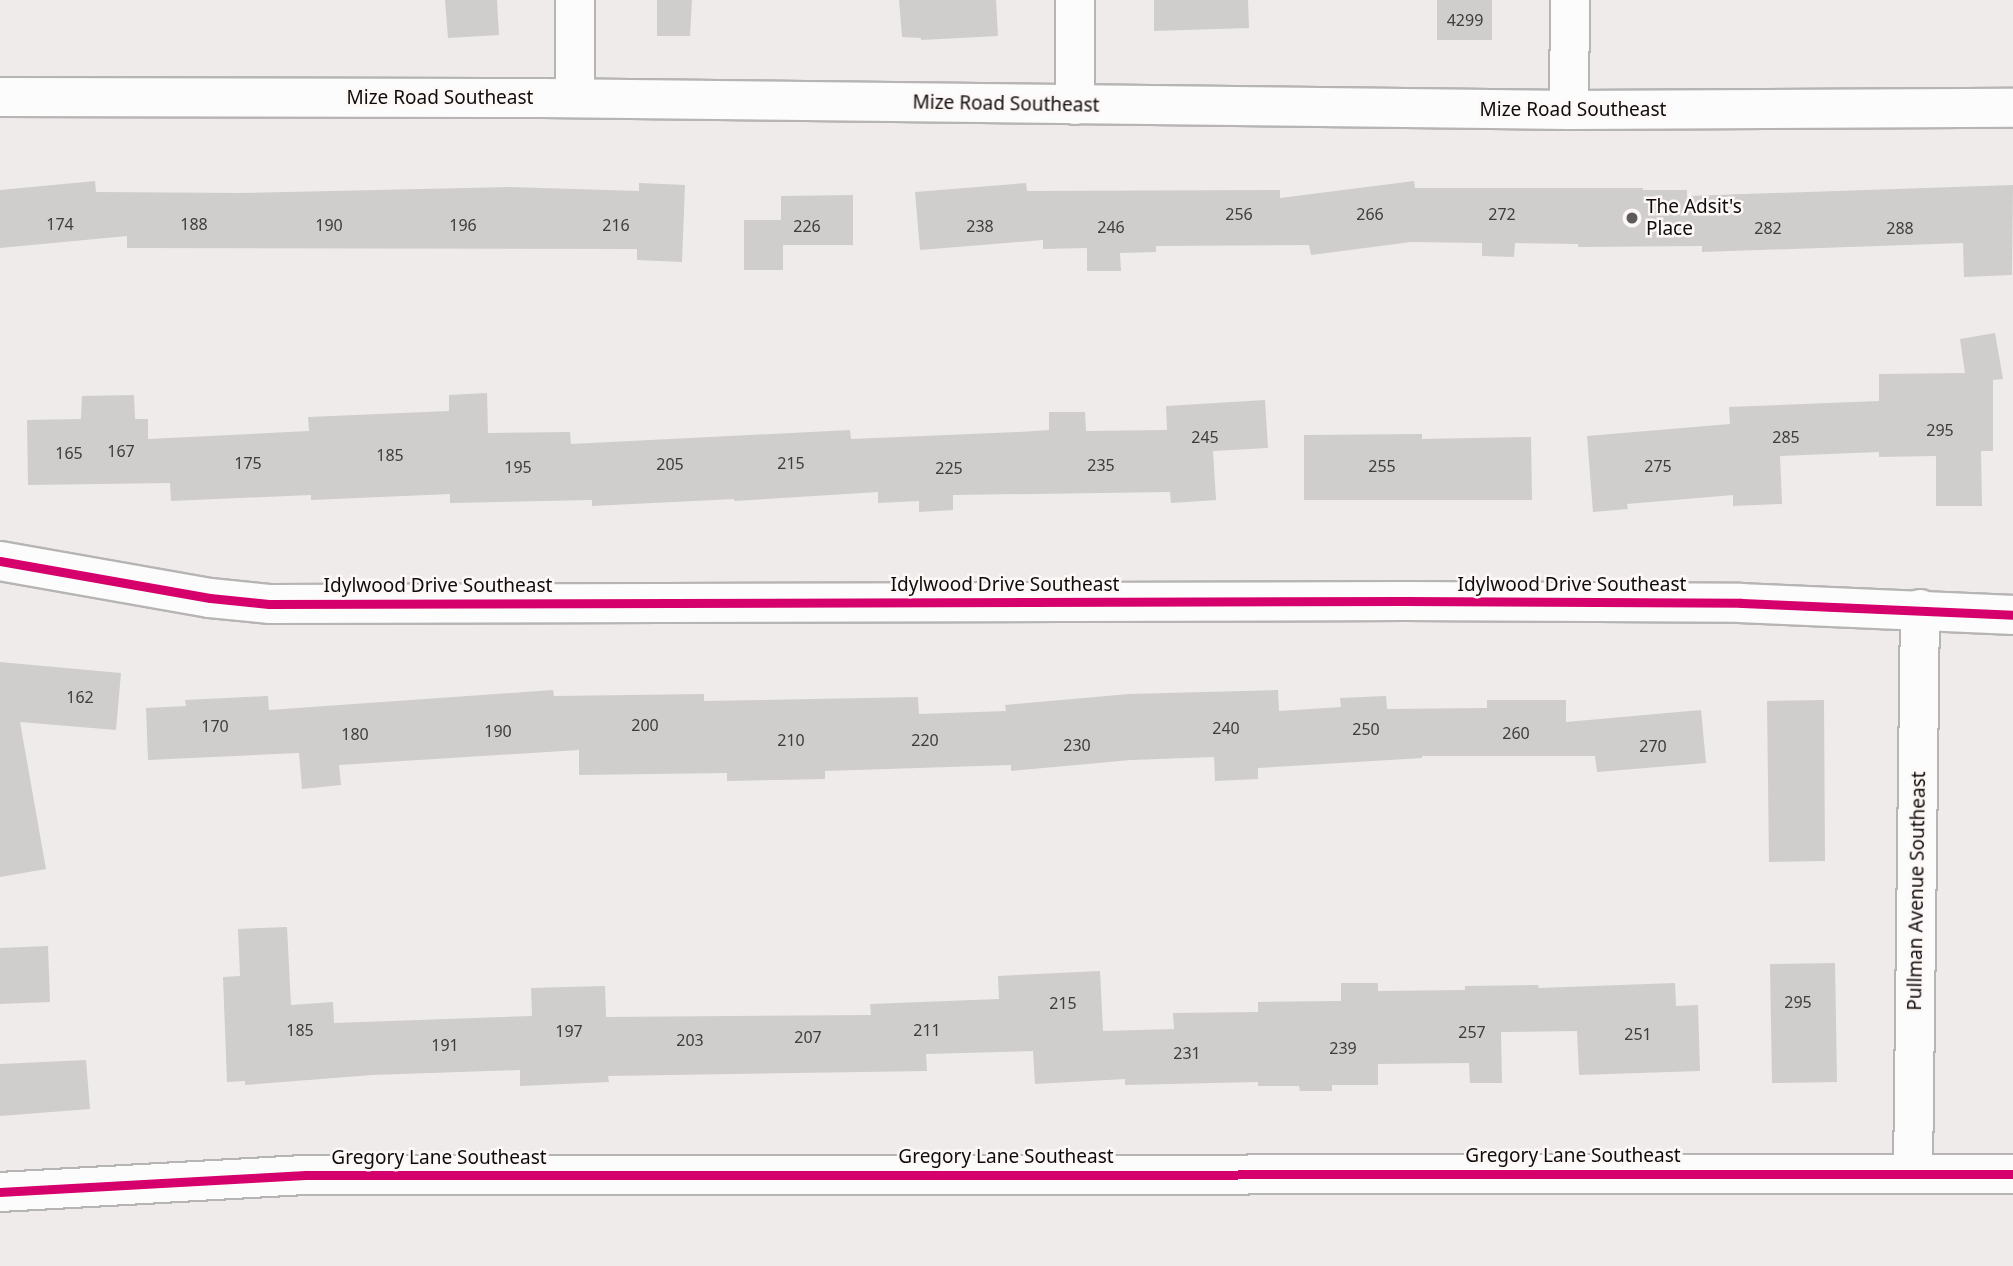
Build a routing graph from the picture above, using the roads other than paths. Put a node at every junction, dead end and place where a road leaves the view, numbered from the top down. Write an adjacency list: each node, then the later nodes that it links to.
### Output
1 (575, 0): 5 (street)
2 (1075, 0): 6 (street)
3 (1570, 0): 8 (street)
4 (0, 97): 5 (street, Mize Road Southeast)
5 (575, 98): 6 (street, Mize Road Southeast)
6 (1075, 105): 8 (street, Mize Road Southeast)
7 (2013, 108): 8 (street, Mize Road Southeast)
8 (1569, 110)
9 (0, 561): 10 (street, Idylwood Drive Southeast)
10 (1920, 609): 11 (street, Idylwood Drive Southeast); 12 (street, Pullman Avenue Southeast)
11 (2013, 615)
12 (1913, 1173): 13 (street, Gregory Lane Southeast); 14 (street, Gregory Lane Southeast)
13 (2013, 1174)
14 (0, 1192)

